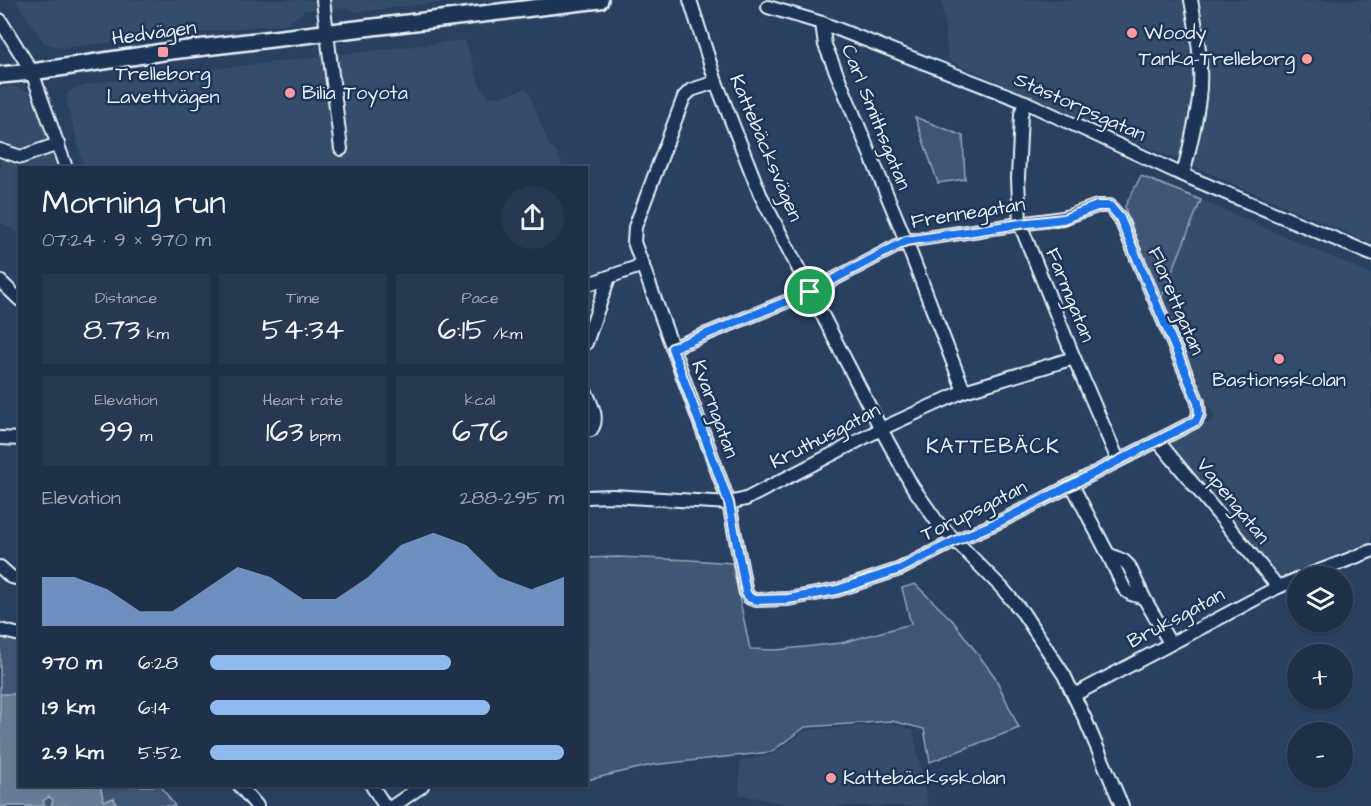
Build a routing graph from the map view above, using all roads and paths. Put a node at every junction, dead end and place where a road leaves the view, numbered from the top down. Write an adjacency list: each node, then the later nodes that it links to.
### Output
1 (323, 0): 8 (street)
2 (600, 0): 8 (main road, Hedvägen)
3 (690, 0): 11 (street, Kattebäcksvägen)
4 (1191, 0): 17 (street)
5 (768, 6): 7 (street, Ståstorpsgatan)
6 (0, 20): 9 (street)
7 (822, 23): 12 (street, Ståstorpsgatan); 20 (street, Carl Smithsgatan)
8 (327, 33): 9 (main road, Hedvägen); 14 (street)
9 (32, 72): 10 (main road, Hedvägen); 13 (street)
10 (0, 75)
11 (716, 82): 22 (street, Kvarngatan); 26 (street, Kattebäcksvägen)
12 (1025, 102): 17 (street, Ståstorpsgatan); 19 (street, Farmgatan)
13 (58, 144): 15 (street); 16 (street)
14 (341, 149)
15 (0, 150)
16 (65, 166)
17 (1183, 176): 21 (street, Ståstorpsgatan)
18 (1110, 206): 19 (street, Frennegatan); 33 (street, Florettgatan)
19 (1020, 224): 20 (street, Frennegatan); 30 (street, Farmgatan)
20 (906, 241): 26 (street, Frennegatan); 31 (street, Carl Smithsgatan)
21 (1371, 254)
22 (643, 265): 23 (street); 29 (street, Kvarngatan)
23 (609, 277): 25 (street); 28 (street)
24 (0, 281): 27 (street)
25 (588, 284)
26 (810, 292): 29 (street, Frennegatan); 34 (street, Kattebäcksvägen)
27 (18, 298)
28 (588, 338)
29 (672, 348): 42 (street, Kvarngatan)
30 (1074, 358): 31 (street, Kruthusgatan); 39 (street, Farmgatan)
31 (964, 391): 34 (street, Kruthusgatan)
32 (588, 397): 35 (street)
33 (1199, 414): 38 (street, Torupsgatan)
34 (881, 429): 42 (street, Kruthusgatan); 43 (street, Kattebäcksvägen)
35 (588, 431)
36 (0, 438): 37 (street)
37 (18, 439)
38 (1158, 441): 39 (street, Torupsgatan); 49 (street, Vapengatan)
39 (1119, 460): 40 (street, Torupsgatan)
40 (1072, 485): 43 (street, Torupsgatan); 53 (street)
41 (588, 497): 42 (street, Kruthusgatan)
42 (729, 503): 50 (street, Kvarngatan)
43 (955, 541): 50 (street, Torupsgatan); 54 (street, Kattebäcksvägen)
44 (1371, 551): 45 (street)
45 (1332, 566)
46 (0, 567): 47 (street)
47 (18, 579)
48 (1287, 583): 49 (street, Bruksgatan)
49 (1278, 587): 53 (street, Bruksgatan)
50 (750, 598)
51 (0, 630): 52 (street)
52 (18, 634)
53 (1170, 643): 54 (street, Bruksgatan)
54 (1074, 695): 61 (street, Kattebäcksvägen)
55 (241, 787): 58 (street)
56 (373, 787): 59 (street)
57 (421, 787): 60 (street)
58 (257, 806)
59 (385, 806)
60 (393, 806)
61 (1122, 806)

